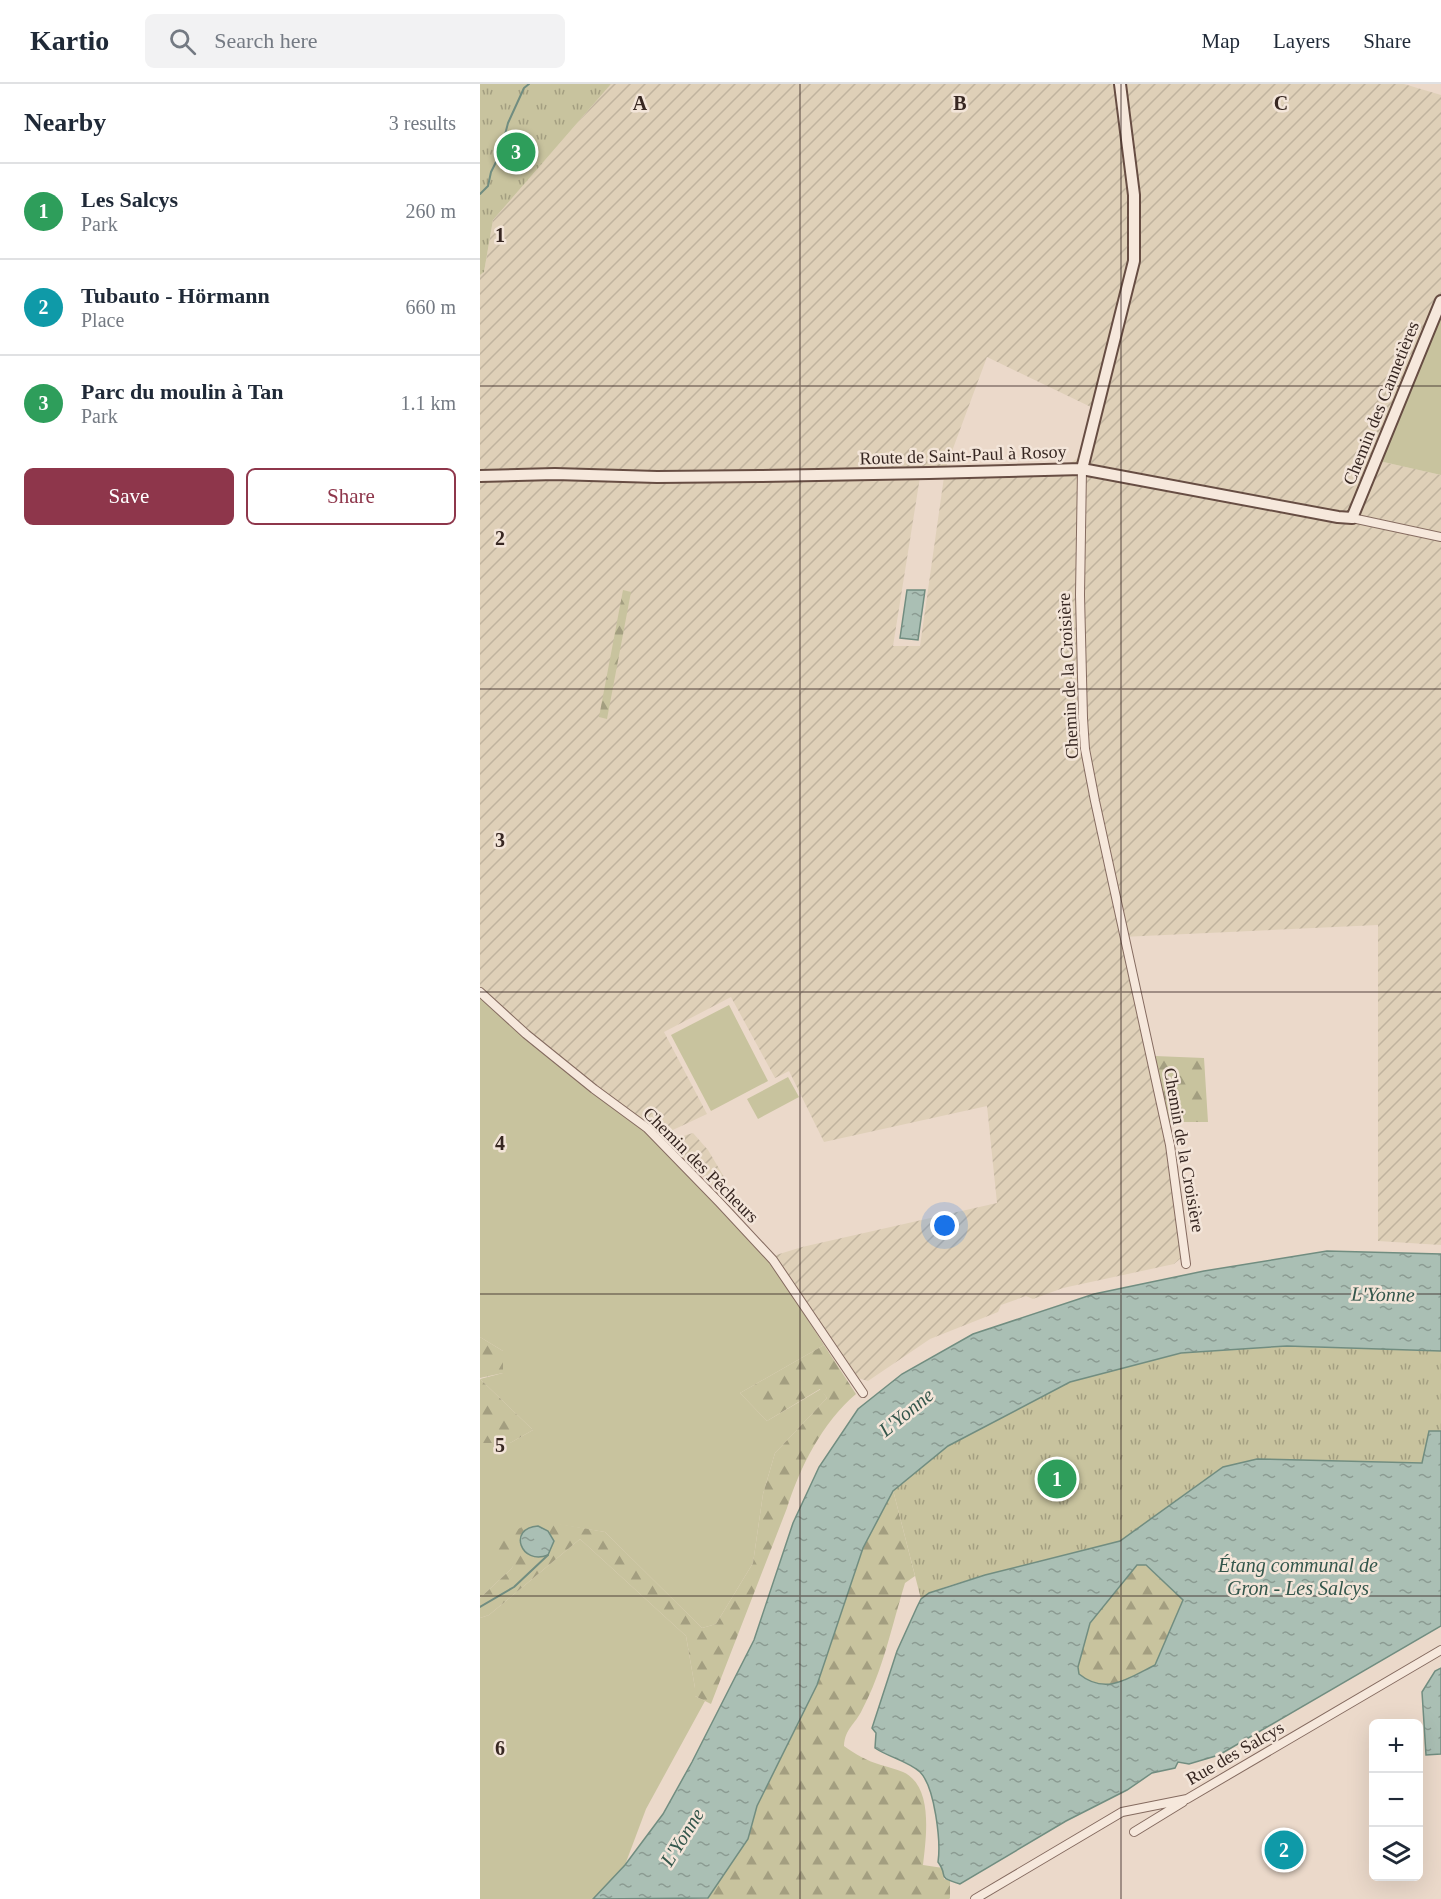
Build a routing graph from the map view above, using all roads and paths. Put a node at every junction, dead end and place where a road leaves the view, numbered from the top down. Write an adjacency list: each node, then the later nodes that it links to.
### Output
1 (1120, 84): 3 (street, Chemin de la Croisière)
2 (1441, 301): 5 (street, Chemin des Cannetières)
3 (1082, 469): 4 (street, Route de Saint-Paul à Rosoy); 5 (street, Route de Saint-Paul à Rosoy); 8 (street, Chemin de la Croisière)
4 (480, 476)
5 (1352, 518): 6 (street, Route de Saint-Paul à Rosoy)
6 (1441, 537)
7 (480, 992): 9 (street, Chemin des Pêcheurs)
8 (1186, 1264)
9 (863, 1393)
10 (1441, 1650): 11 (street, Rue des Salcys)
11 (1187, 1799): 12 (street); 13 (street, Rue des Salcys)
12 (1134, 1832)
13 (975, 1899)

